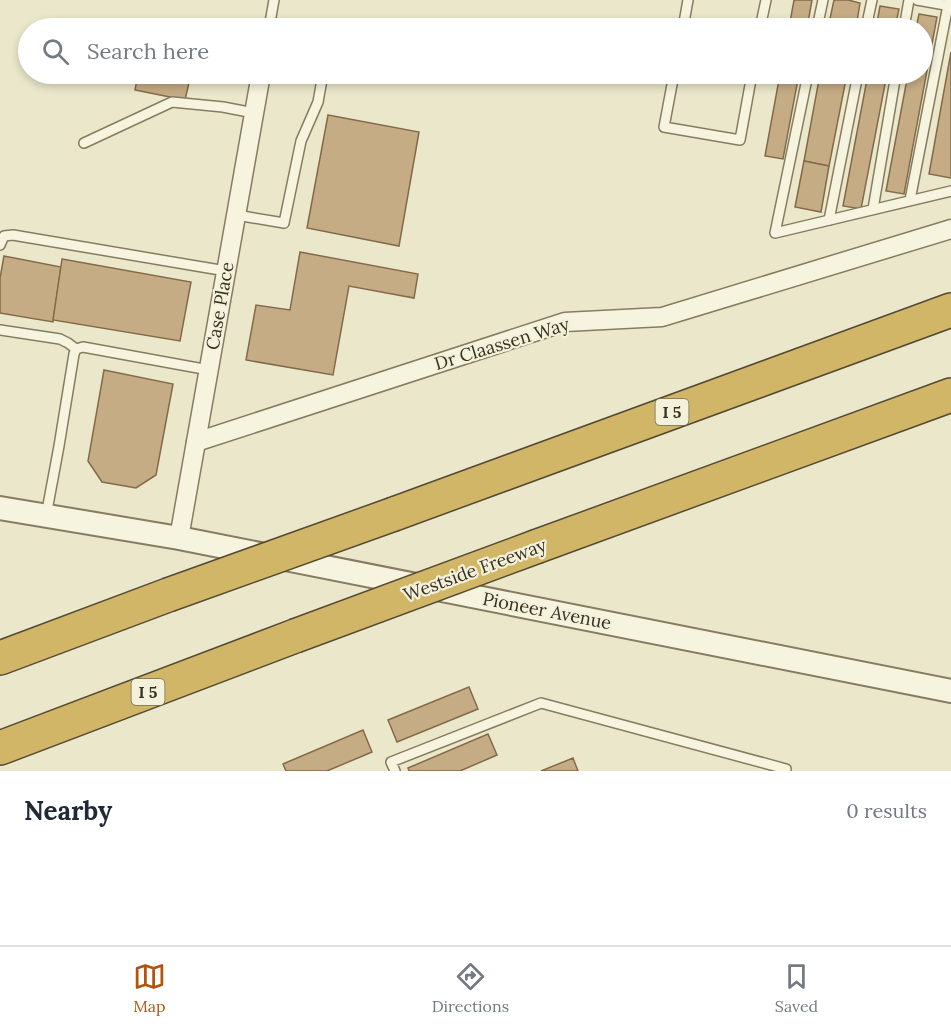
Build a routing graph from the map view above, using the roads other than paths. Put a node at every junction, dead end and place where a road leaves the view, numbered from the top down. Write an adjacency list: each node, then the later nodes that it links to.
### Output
1 (274, 0): 9 (lane)
2 (688, 0): 10 (lane)
3 (766, 0): 11 (lane)
4 (823, 0): 12 (lane)
5 (872, 0): 13 (lane)
6 (909, 0): 14 (lane)
7 (917, 0): 8 (lane)
8 (949, 4): 25 (lane)
9 (271, 18)
10 (685, 18)
11 (762, 18)
12 (819, 18)
13 (868, 18)
14 (906, 18)
15 (259, 84): 22 (street, Case Place)
16 (321, 84): 27 (lane)
17 (672, 84): 18 (lane)
18 (750, 84)
19 (806, 84): 28 (lane)
20 (856, 84): 28 (lane)
21 (894, 84): 26 (lane)
22 (254, 113): 23 (lane); 27 (street, Case Place)
23 (84, 143)
24 (951, 190): 25 (lane)
25 (910, 200): 26 (lane)
26 (873, 209): 28 (lane)
27 (236, 215): 31 (street, Case Place)
28 (830, 220)
29 (951, 229): 37 (street, Dr Claassen Way)
30 (0, 245): 31 (lane)
31 (226, 271): 35 (street, Case Place)
32 (951, 310): 41 (highway, I 5, bridge)
33 (0, 330): 34 (lane)
34 (76, 349): 35 (lane); 39 (lane)
35 (209, 370): 37 (street, Case Place)
36 (951, 395): 43 (highway, Westside Freeway / I 5, bridge)
37 (196, 442): 40 (street, Case Place)
38 (0, 508): 39 (street, Pioneer Avenue)
39 (46, 516): 40 (street, Pioneer Avenue)
40 (179, 538): 42 (street, Pioneer Avenue)
41 (0, 658)
42 (951, 691)
43 (0, 748)
44 (394, 771): 45 (lane)
45 (786, 771)

